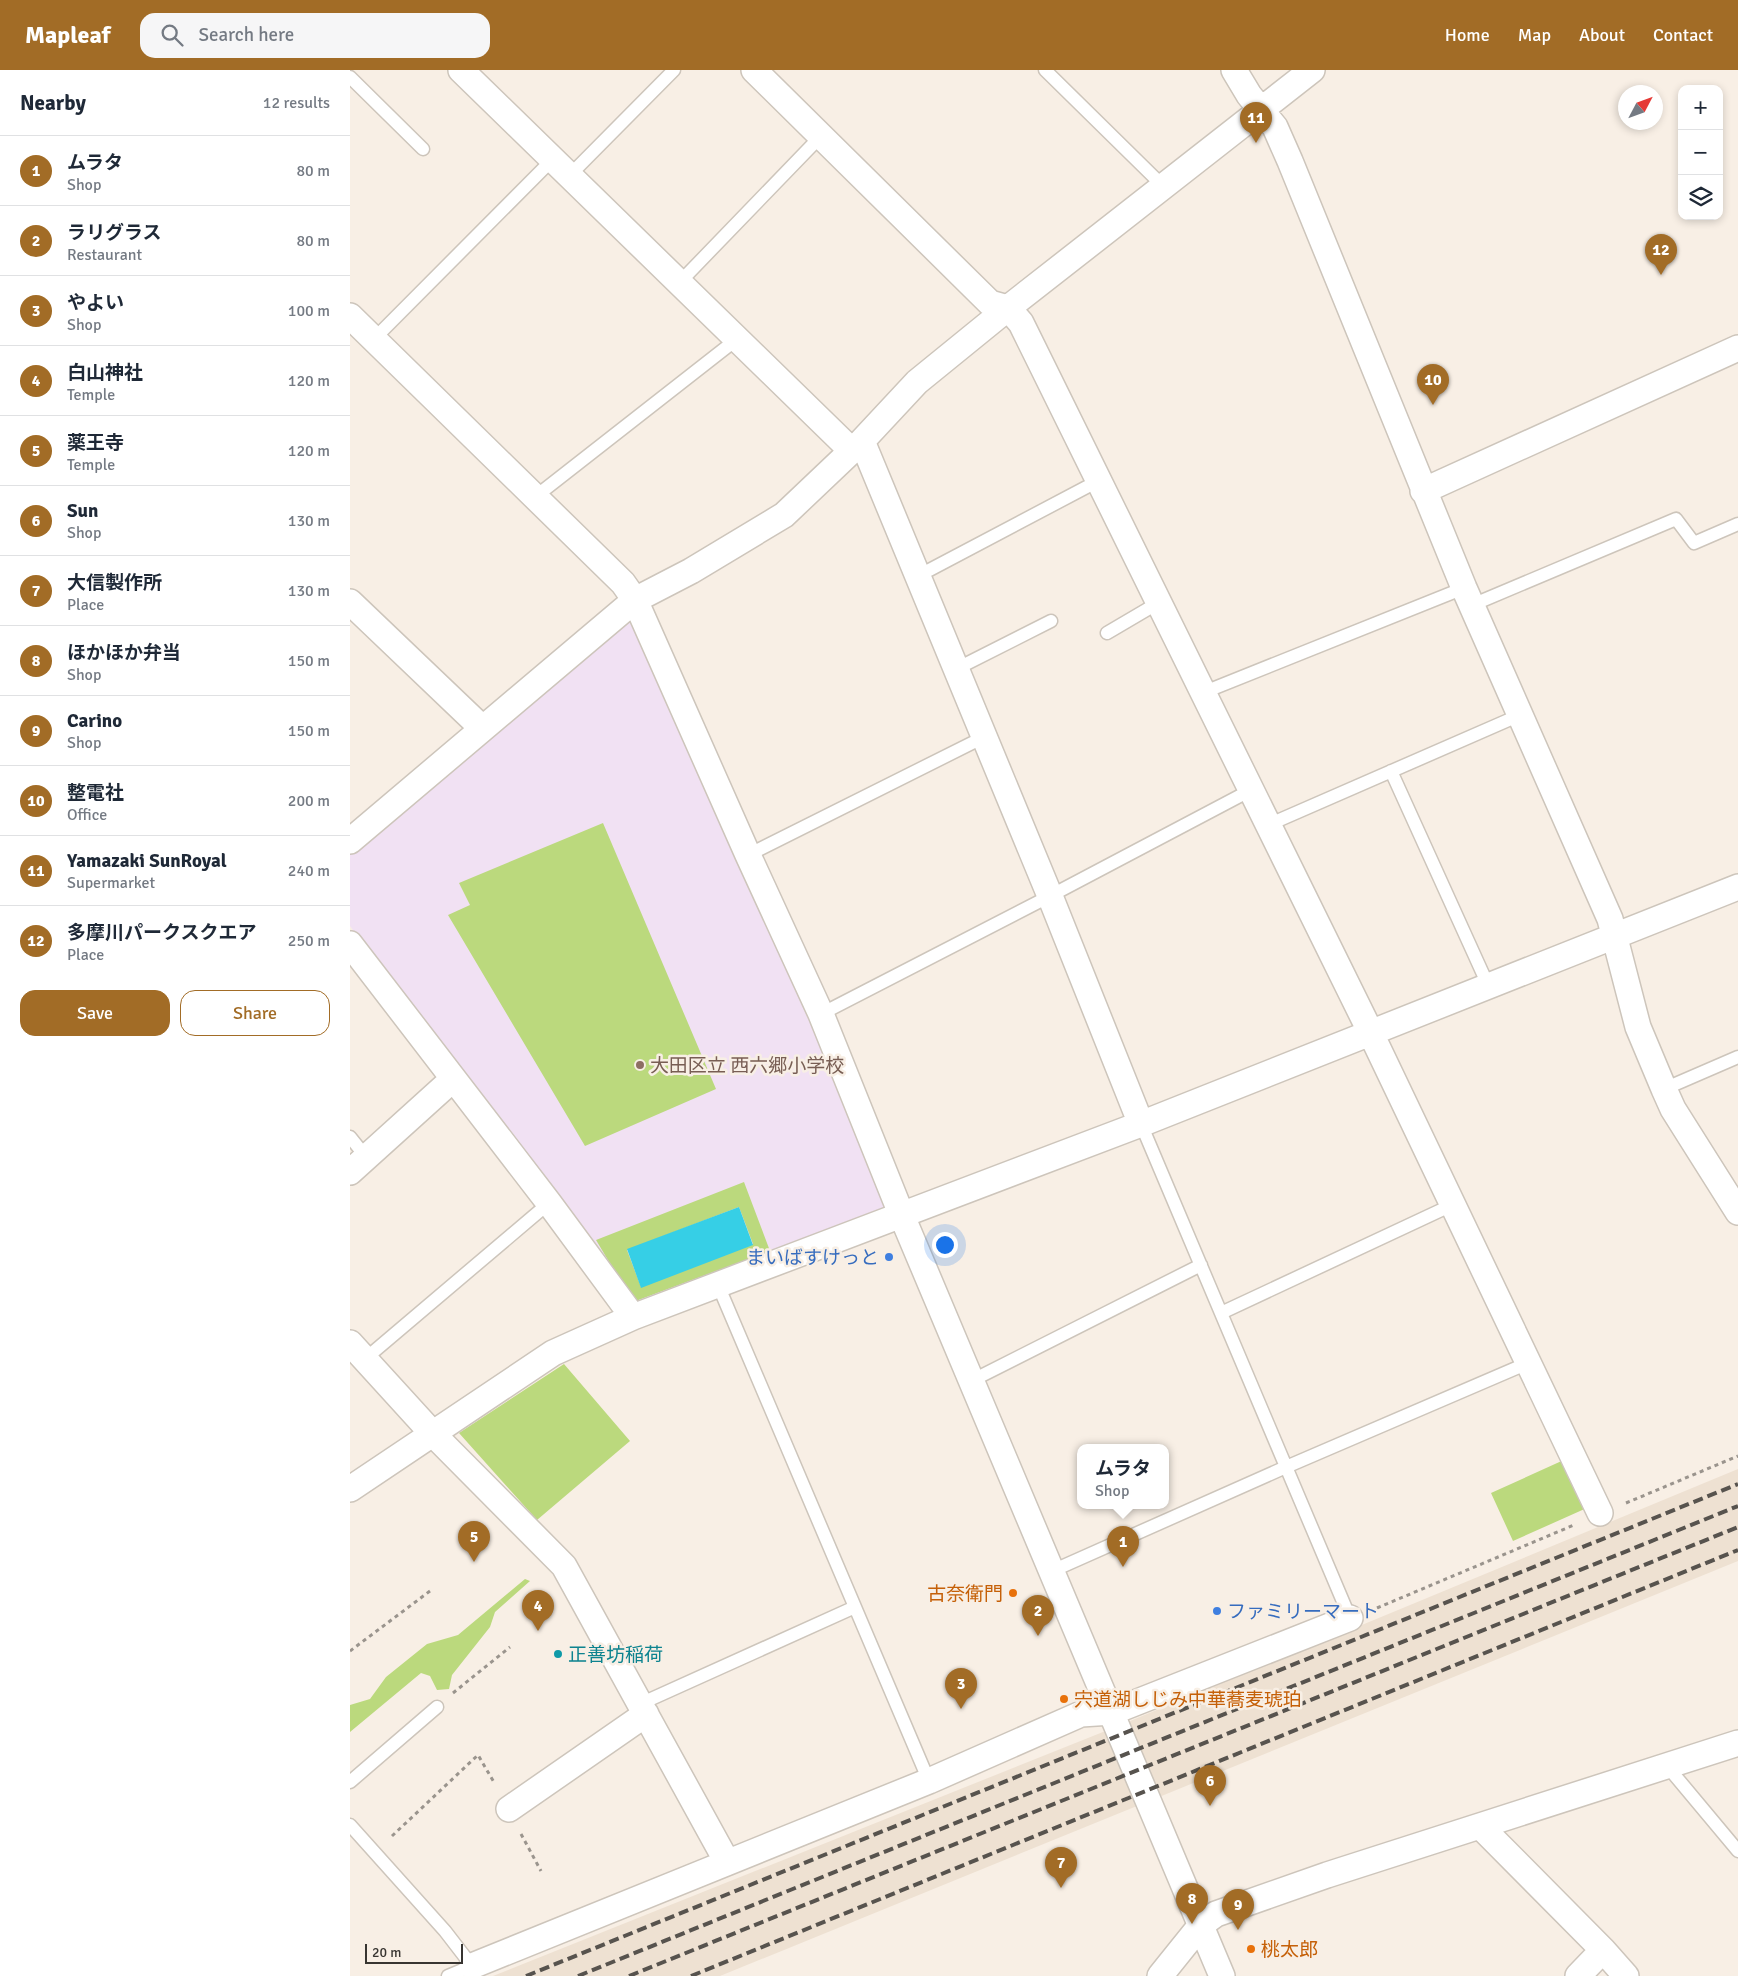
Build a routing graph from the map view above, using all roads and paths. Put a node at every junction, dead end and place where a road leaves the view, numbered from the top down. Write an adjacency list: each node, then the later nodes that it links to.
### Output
1 (461, 70): 11 (street)
2 (674, 70): 11 (lane)
3 (754, 70): 9 (street)
4 (1044, 70): 12 (lane)
5 (1234, 70): 8 (street)
6 (1312, 70): 8 (street)
7 (351, 80): 10 (lane)
8 (1262, 108): 12 (street); 21 (street)
9 (821, 136): 13 (lane); 14 (street)
10 (423, 149)
11 (560, 168): 13 (street); 16 (lane)
12 (1163, 186): 14 (street)
13 (679, 283): 17 (street)
14 (1008, 308): 19 (street); 20 (street)
15 (350, 316): 16 (street)
16 (374, 339): 22 (street)
17 (737, 339): 19 (street); 22 (lane)
18 (1738, 348): 21 (street)
19 (857, 446): 24 (street); 27 (street)
20 (1098, 482): 24 (lane); 25 (street)
21 (1424, 491): 26 (street)
22 (535, 497): 27 (street)
23 (1738, 524): 26 (lane)
24 (918, 576): 31 (street)
25 (1156, 589): 30 (lane); 32 (street)
26 (1468, 597): 32 (lane); 33 (street)
27 (635, 600): 34 (street); 40 (street)
28 (350, 602): 34 (street)
29 (1051, 621): 31 (lane)
30 (1108, 633)
31 (956, 669): 35 (street)
32 (1202, 692): 37 (street)
33 (1520, 715): 36 (lane); 43 (street)
34 (482, 728): 39 (street)
35 (984, 737): 40 (lane); 42 (street)
36 (1391, 771): 38 (lane); 45 (lane)
37 (1251, 790): 38 (street); 42 (lane)
38 (1268, 825): 47 (street)
39 (350, 842)
40 (748, 855): 46 (street)
41 (1738, 887): 43 (street)
42 (1050, 896): 46 (lane); 51 (street)
43 (1613, 936): 45 (street); 50 (street)
44 (350, 944): 49 (street)
45 (1488, 985): 47 (street)
46 (821, 1014): 57 (street)
47 (1370, 1032): 51 (street); 55 (street)
48 (1738, 1057): 50 (lane)
49 (453, 1079): 53 (street); 54 (street)
50 (1664, 1089): 56 (street)
51 (1141, 1124): 57 (street); 58 (lane)
52 (350, 1136): 53 (lane)
53 (358, 1165)
54 (549, 1203): 61 (street); 62 (lane)
55 (1452, 1204): 60 (lane); 63 (street)
56 (1738, 1212)
57 (902, 1216): 59 (street); 64 (street)
58 (1201, 1265): 60 (lane); 64 (lane)
59 (718, 1285): 61 (street); 72 (lane)
60 (1221, 1312): 66 (lane)
61 (633, 1317): 65 (street)
62 (357, 1351): 65 (street)
63 (1528, 1362): 66 (lane); 68 (street)
64 (971, 1380): 70 (street)
65 (433, 1434): 67 (street); 77 (street)
66 (1286, 1467): 70 (lane); 73 (lane)
67 (350, 1489)
68 (1600, 1514)
69 (1510, 1553): 73 (path)
70 (1052, 1572): 78 (street)
71 (430, 1591): 75 (path)
72 (855, 1608): 77 (lane); 81 (lane)
73 (1350, 1618): 78 (street)
74 (510, 1647): 76 (path)
75 (350, 1651)
76 (437, 1706): 82 (lane)
77 (643, 1709): 83 (street); 88 (street)
78 (1112, 1712): 81 (street); 90 (street)
79 (1738, 1743): 80 (street)
80 (1667, 1766): 85 (street); 86 (lane)
81 (929, 1781): 88 (street)
82 (350, 1782)
83 (509, 1809): 87 (path); 89 (path)
84 (350, 1825): 87 (lane)
85 (1481, 1826): 90 (street); 91 (street)
86 (1738, 1851)
87 (373, 1854): 92 (lane)
88 (727, 1862): 92 (street)
89 (540, 1871)
90 (1201, 1926): 94 (street); 95 (street)
91 (1603, 1950): 96 (street); 97 (street)
92 (472, 1966): 93 (lane)
93 (448, 1976)
94 (1160, 1976)
95 (1222, 1976)
96 (1578, 1976)
97 (1626, 1976)

